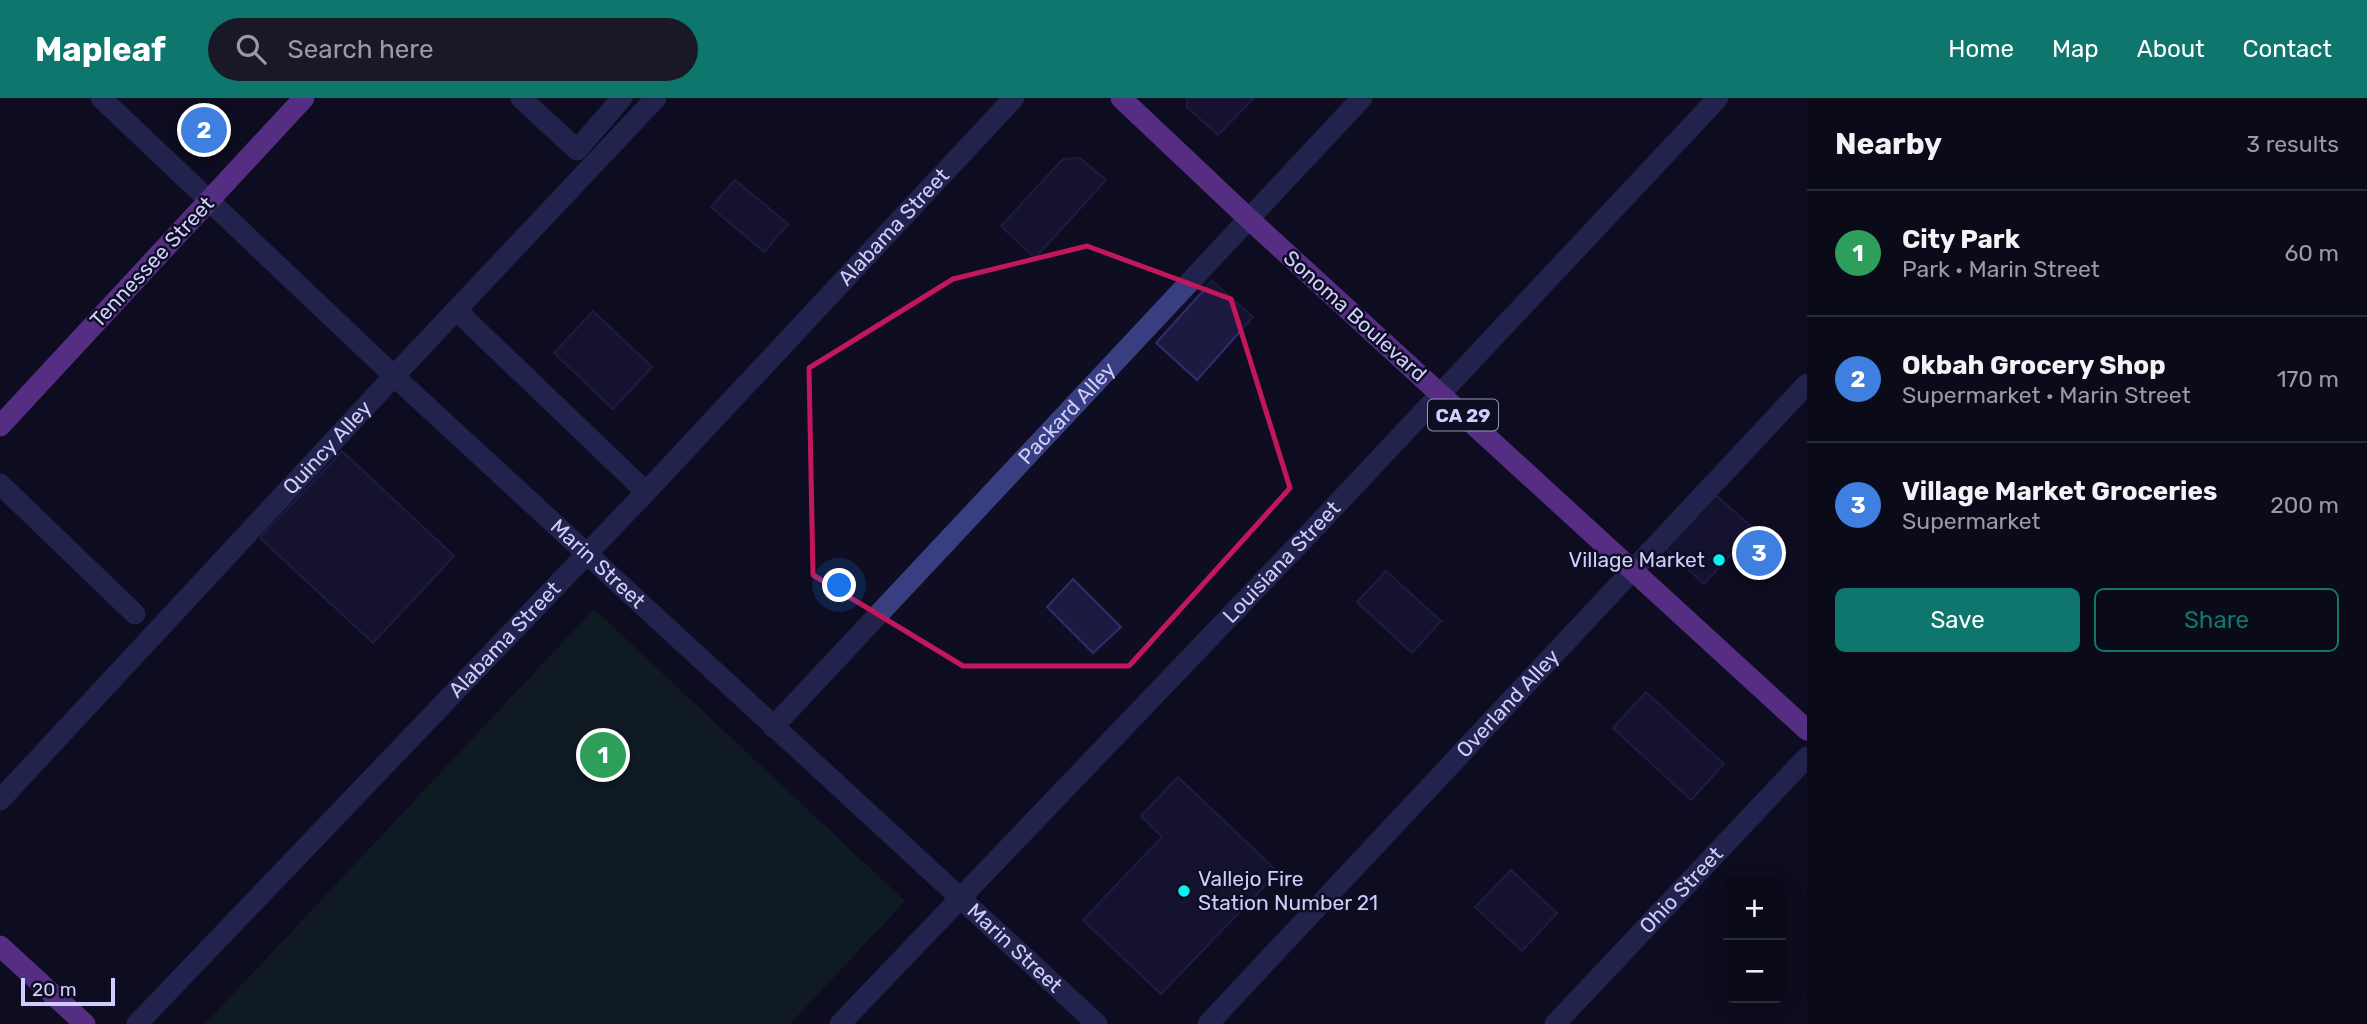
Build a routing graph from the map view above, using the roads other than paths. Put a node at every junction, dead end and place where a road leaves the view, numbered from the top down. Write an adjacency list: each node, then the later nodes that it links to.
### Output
1 (101, 98): 11 (street, Marin Street)
2 (304, 98): 11 (main road, Tennessee Street)
3 (521, 98): 10 (street)
4 (622, 98): 10 (street)
5 (1014, 98): 19 (street, Alabama Street)
6 (1121, 98): 12 (main road, Sonoma Boulevard / CA 29)
7 (1362, 98): 12 (street, Packard Alley)
8 (1718, 98): 16 (street, Louisiana Street)
9 (652, 99): 10 (street, Quincy Alley)
10 (585, 157): 13 (street, Quincy Alley)
11 (208, 200): 14 (street, Marin Street); 17 (main road, Tennessee Street)
12 (1249, 219): 16 (main road, Sonoma Boulevard / CA 29); 23 (street, Packard Alley)
13 (456, 310): 14 (street, Quincy Alley); 19 (street)
14 (394, 376): 20 (street, Marin Street); 26 (street, Quincy Alley)
15 (1807, 384): 21 (street, Overland Alley)
16 (1440, 394): 21 (main road, Sonoma Boulevard / CA 29); 27 (street, Louisiana Street)
17 (0, 426)
18 (0, 484): 22 (street)
19 (646, 492): 20 (street, Alabama Street)
20 (586, 554): 23 (street, Marin Street); 30 (street, Alabama Street)
21 (1633, 570): 24 (main road, Sonoma Boulevard / CA 29); 33 (street, Overland Alley)
22 (135, 614)
23 (773, 727): 27 (street, Marin Street)
24 (1807, 730)
25 (1807, 757): 34 (street, Ohio Street)
26 (0, 800)
27 (960, 898): 31 (street, Louisiana Street); 32 (street, Marin Street)
28 (0, 946): 29 (main road)
29 (85, 1024)
30 (137, 1024)
31 (840, 1024)
32 (1097, 1024)
33 (1208, 1024)
34 (1555, 1024)

